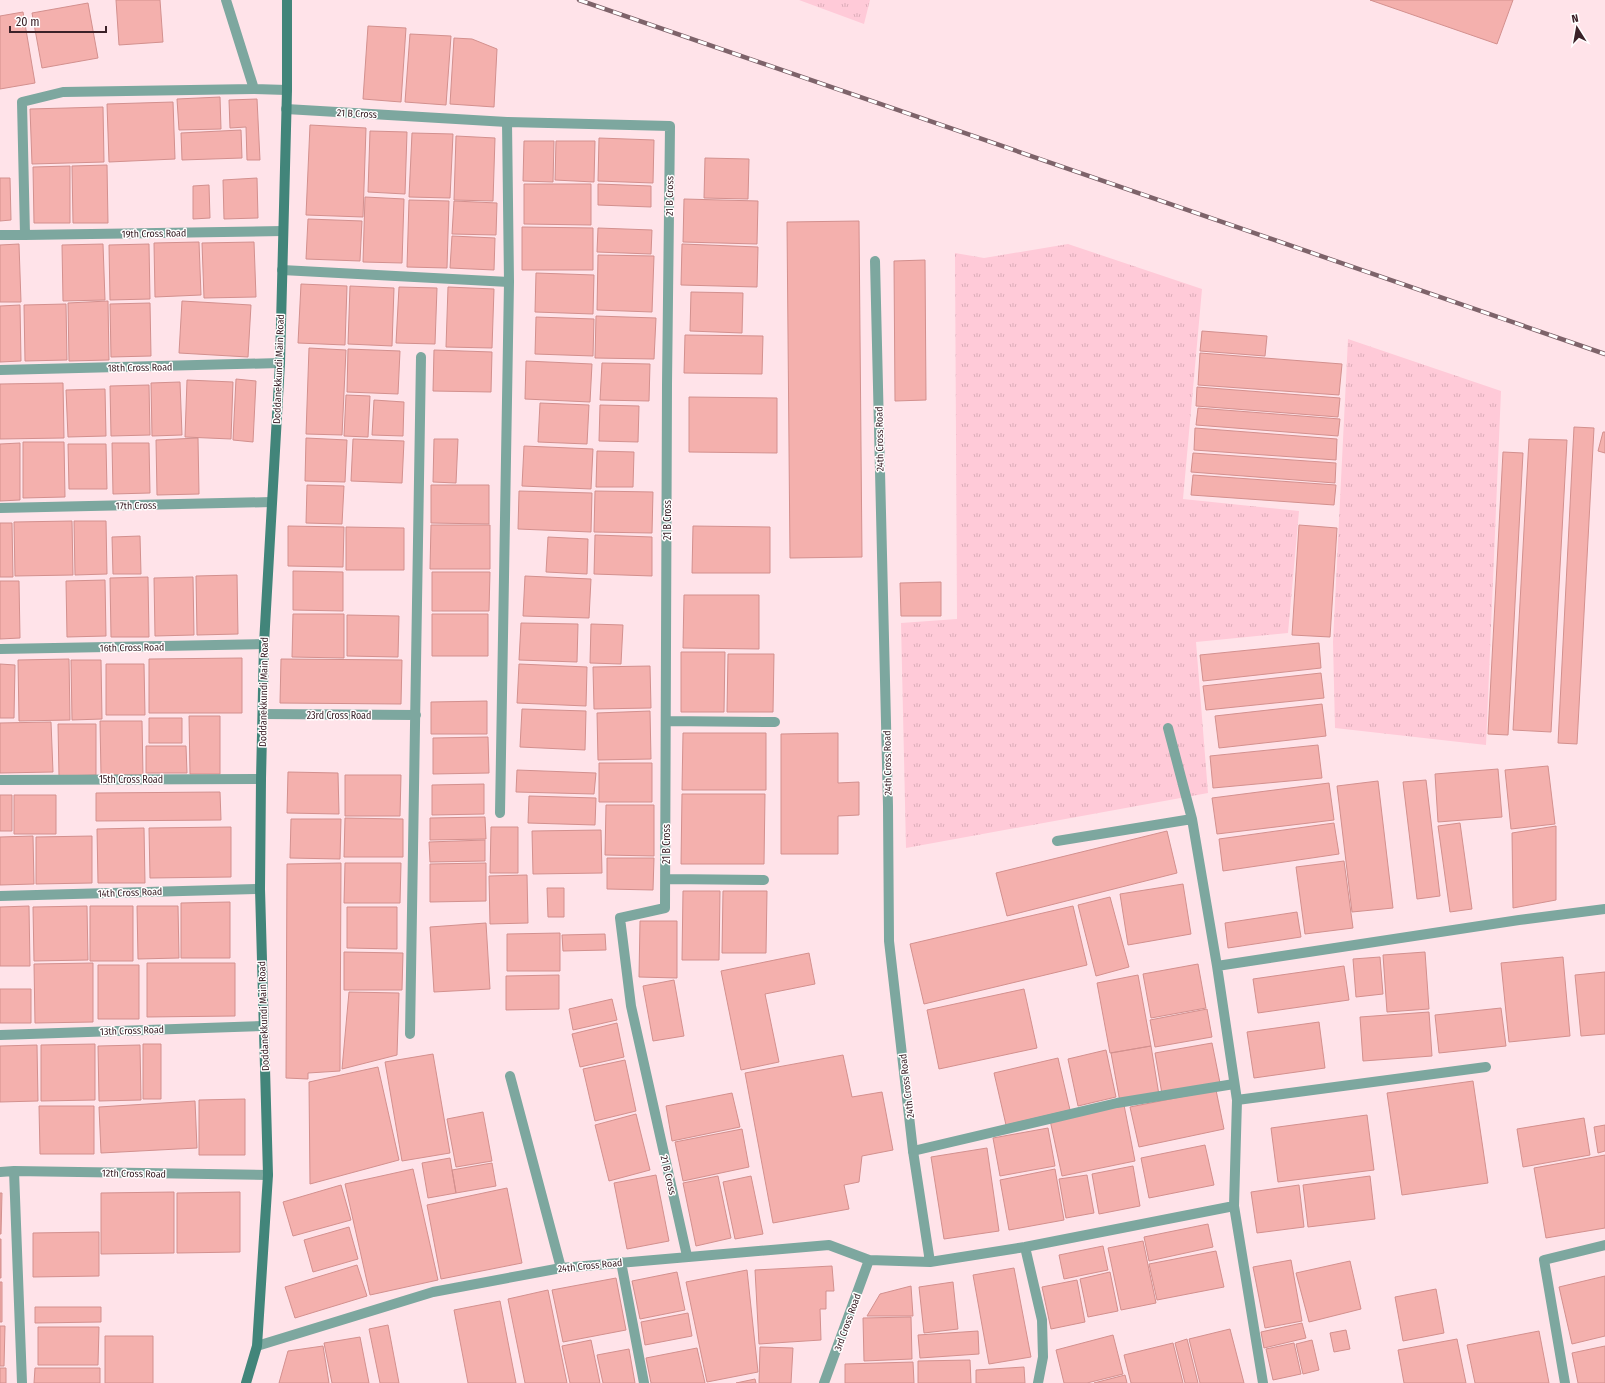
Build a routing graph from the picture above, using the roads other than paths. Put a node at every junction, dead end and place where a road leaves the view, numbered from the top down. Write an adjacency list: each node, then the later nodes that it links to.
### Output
1 (226, 0): 3 (street)
2 (287, 0): 4 (street, Doddanekkundi Main Road)
3 (254, 89): 4 (street); 9 (street)
4 (287, 90): 5 (street, Doddanekkundi Main Road)
5 (286, 109): 6 (street, 21 B Cross); 7 (street, Doddanekkundi Main Road)
6 (507, 122): 12 (street); 22 (street, 21 B Cross)
7 (283, 231): 9 (street, 19th Cross Road); 11 (street, Doddanekkundi Main Road)
8 (0, 235): 9 (street, 19th Cross Road)
9 (25, 235)
10 (875, 261): 43 (street, 24th Cross Road)
11 (282, 270): 12 (street); 14 (street, Doddanekkundi Main Road)
12 (509, 282): 27 (street)
13 (421, 357): 21 (street)
14 (280, 363): 15 (street, 18th Cross Road); 16 (street, Doddanekkundi Main Road)
15 (0, 370)
16 (272, 502): 17 (street, 17th Cross); 18 (street, Doddanekkundi Main Road)
17 (0, 508)
18 (264, 644): 19 (street, 16th Cross Road); 20 (street, Doddanekkundi Main Road)
19 (0, 649)
20 (263, 714): 21 (street, 23rd Cross Road); 25 (street, Doddanekkundi Main Road)
21 (416, 715): 37 (street)
22 (666, 721): 23 (street); 30 (street, 21 B Cross)
23 (775, 722)
24 (1168, 728): 28 (street)
25 (261, 778): 26 (street, 15th Cross Road); 32 (street, Doddanekkundi Main Road)
26 (0, 780)
27 (500, 813)
28 (1192, 819): 29 (street); 35 (street)
29 (1057, 841)
30 (666, 879): 31 (street); 50 (street, 21 B Cross)
31 (764, 880)
32 (260, 888): 33 (street, 14th Cross Road); 36 (street, Doddanekkundi Main Road)
33 (0, 896)
34 (1605, 909): 35 (street)
35 (1217, 966): 41 (street)
36 (264, 1026): 38 (street, 13th Cross Road); 46 (street, Doddanekkundi Main Road)
37 (410, 1034)
38 (0, 1035)
39 (1486, 1067): 42 (street)
40 (510, 1076): 54 (street)
41 (1234, 1084): 42 (street); 43 (street)
42 (1237, 1100): 47 (street)
43 (913, 1151): 53 (street, 24th Cross Road)
44 (14, 1171): 45 (street, 12th Cross Road); 46 (street, 12th Cross Road); 56 (street)
45 (0, 1172)
46 (268, 1175): 55 (street, Doddanekkundi Main Road)
47 (1234, 1206): 49 (street, 24th Cross Road); 61 (street)
48 (1605, 1245): 62 (street)
49 (1025, 1247): 53 (street, 24th Cross Road); 60 (street)
50 (687, 1256): 51 (street, 24th Cross Road); 52 (street, 24th Cross Road)
51 (869, 1260): 53 (street, 24th Cross Road); 59 (street, 3rd Cross Road)
52 (621, 1262): 54 (street, 24th Cross Road); 58 (street)
53 (930, 1262)
54 (561, 1268): 55 (street, 24th Cross Road)
55 (258, 1346): 57 (street, Doddanekkundi Main Road)
56 (22, 1383)
57 (246, 1383)
58 (644, 1383)
59 (824, 1383)
60 (1038, 1383)
61 (1263, 1383)
62 (1565, 1383)

